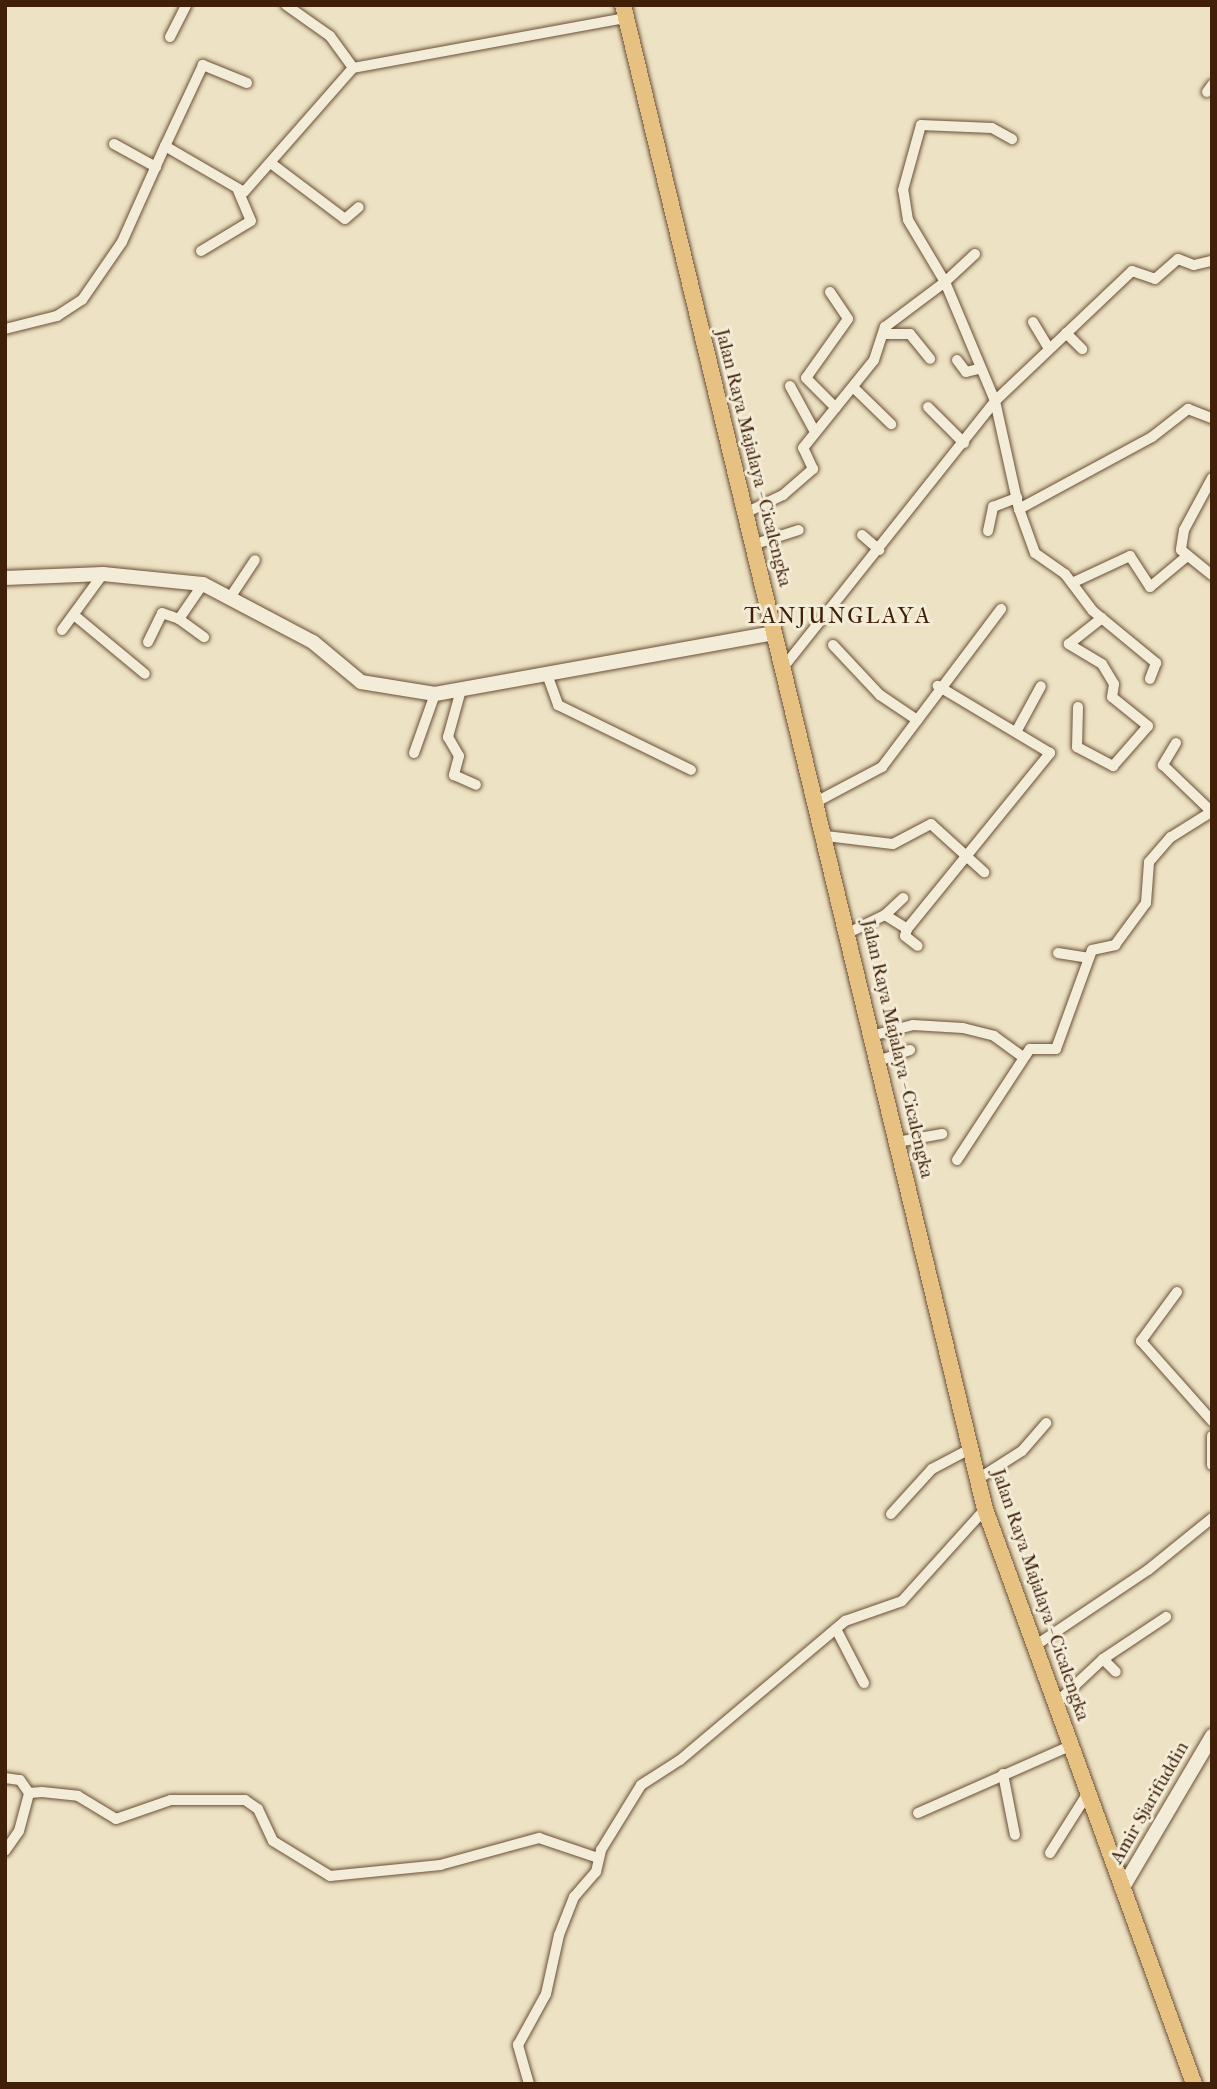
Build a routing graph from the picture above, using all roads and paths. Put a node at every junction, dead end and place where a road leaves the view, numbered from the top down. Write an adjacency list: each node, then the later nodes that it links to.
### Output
1 (186, 5): 4 (street)
2 (286, 5): 5 (street)
3 (625, 12): 5 (street); 39 (main road, Jalan Raya Majalaya - Cicalengka)
4 (170, 37)
5 (353, 68): 10 (street)
6 (247, 83): 9 (street)
7 (1012, 139): 17 (street)
8 (114, 144): 11 (street)
9 (165, 146): 11 (street); 12 (street)
10 (272, 164): 12 (street); 13 (street)
11 (156, 167): 20 (street)
12 (238, 191): 14 (street)
13 (359, 207)
14 (201, 251)
15 (975, 254): 17 (street)
16 (1212, 261): 21 (street)
17 (945, 282): 22 (street); 27 (street)
18 (830, 292): 32 (street)
19 (1033, 322): 23 (street)
20 (5, 329)
21 (1066, 333): 23 (street); 24 (street)
22 (885, 334): 25 (street); 29 (street)
23 (1049, 349): 30 (street)
24 (1082, 349)
25 (930, 359)
26 (957, 360): 27 (street)
27 (978, 369): 30 (street)
28 (790, 386): 35 (street)
29 (854, 388): 32 (street); 34 (street)
30 (995, 401): 36 (street); 38 (street)
31 (928, 407): 36 (street)
32 (836, 408): 35 (street)
33 (1212, 418): 38 (street)
34 (891, 424)
35 (815, 432): 39 (street)
36 (964, 443): 44 (street)
37 (1212, 479): 45 (street)
38 (1018, 504): 41 (street); 50 (street)
39 (745, 513): 43 (main road, Jalan Raya Majalaya - Cicalengka)
40 (799, 530): 43 (street)
41 (988, 531)
42 (862, 534): 44 (street)
43 (752, 545): 58 (main road, Jalan Raya Majalaya - Cicalengka)
44 (879, 550): 62 (street)
45 (1186, 557): 48 (street); 50 (street)
46 (255, 561): 52 (street)
47 (103, 574): 49 (street); 51 (street); 54 (street)
48 (1212, 575)
49 (5, 578)
50 (1072, 583): 55 (street)
51 (203, 584): 52 (street); 56 (street)
52 (231, 596): 69 (street)
53 (1001, 609): 66 (street)
54 (74, 615): 57 (street); 63 (street)
55 (1102, 618): 65 (street); 70 (street)
56 (180, 619): 59 (street); 60 (street)
57 (62, 630)
58 (773, 633): 62 (main road, Jalan Raya Majalaya - Cicalengka); 64 (street)
59 (204, 636)
60 (148, 642)
61 (833, 645): 71 (street)
62 (782, 669): 77 (main road, Jalan Raya Majalaya - Cicalengka)
63 (145, 674)
64 (548, 677): 68 (street); 75 (street)
65 (1150, 679)
66 (938, 686): 71 (street); 72 (street)
67 (1041, 686): 72 (street)
68 (461, 690): 69 (street); 76 (street)
69 (435, 694): 74 (street)
70 (1078, 706)
71 (917, 720): 77 (street)
72 (1016, 732): 80 (street)
73 (1176, 743): 78 (street)
74 (414, 753)
75 (691, 770)
76 (476, 785)
77 (816, 802): 79 (main road, Jalan Raya Majalaya - Cicalengka)
78 (1212, 812): 88 (street)
79 (826, 836): 80 (street); 85 (main road, Jalan Raya Majalaya - Cicalengka)
80 (966, 853): 81 (street); 84 (street)
81 (984, 872)
82 (903, 898): 83 (street)
83 (885, 915): 84 (street); 85 (street)
84 (907, 929): 86 (street)
85 (848, 933): 89 (main road, Jalan Raya Majalaya - Cicalengka)
86 (918, 946)
87 (1058, 953): 88 (street)
88 (1088, 958): 91 (street)
89 (872, 1036): 91 (street); 92 (main road, Jalan Raya Majalaya - Cicalengka)
90 (910, 1050): 92 (street)
91 (1023, 1057): 95 (street)
92 (878, 1061): 94 (main road, Jalan Raya Majalaya - Cicalengka)
93 (942, 1134): 94 (street)
94 (897, 1142): 100 (main road, Jalan Raya Majalaya - Cicalengka)
95 (957, 1160)
96 (1177, 1292): 97 (street)
97 (1212, 1421)
98 (1046, 1423): 102 (street)
99 (1212, 1436): 101 (street)
100 (970, 1449): 102 (main road, Jalan Raya Majalaya - Cicalengka); 104 (street)
101 (1212, 1465)
102 (978, 1479): 103 (main road, Jalan Raya Majalaya - Cicalengka)
103 (985, 1508): 107 (street); 108 (main road, Jalan Raya Majalaya - Cicalengka)
104 (891, 1514)
105 (1212, 1518): 108 (street)
106 (1166, 1617): 109 (street)
107 (836, 1629): 111 (street); 123 (street)
108 (1033, 1647): 112 (main road, Jalan Raya Majalaya - Cicalengka)
109 (1103, 1659): 110 (street); 112 (street)
110 (1116, 1672)
111 (864, 1683)
112 (1054, 1704): 114 (main road, Jalan Raya Majalaya - Cicalengka)
113 (1212, 1736): 124 (street, Amir Sjarifuddin)
114 (1070, 1746): 115 (street); 118 (main road, Jalan Raya Majalaya - Cicalengka)
115 (1003, 1774): 119 (street); 120 (street)
116 (5, 1778): 117 (street)
117 (29, 1793): 121 (street); 123 (street)
118 (1088, 1793): 122 (street); 124 (main road, Jalan Raya Majalaya - Cicalengka)
119 (918, 1813)
120 (1015, 1835)
121 (5, 1851)
122 (1050, 1853)
123 (598, 1858): 125 (street)
124 (1122, 1889): 126 (main road, Jalan Raya Majalaya - Cicalengka)
125 (529, 2084)
126 (1194, 2084)

